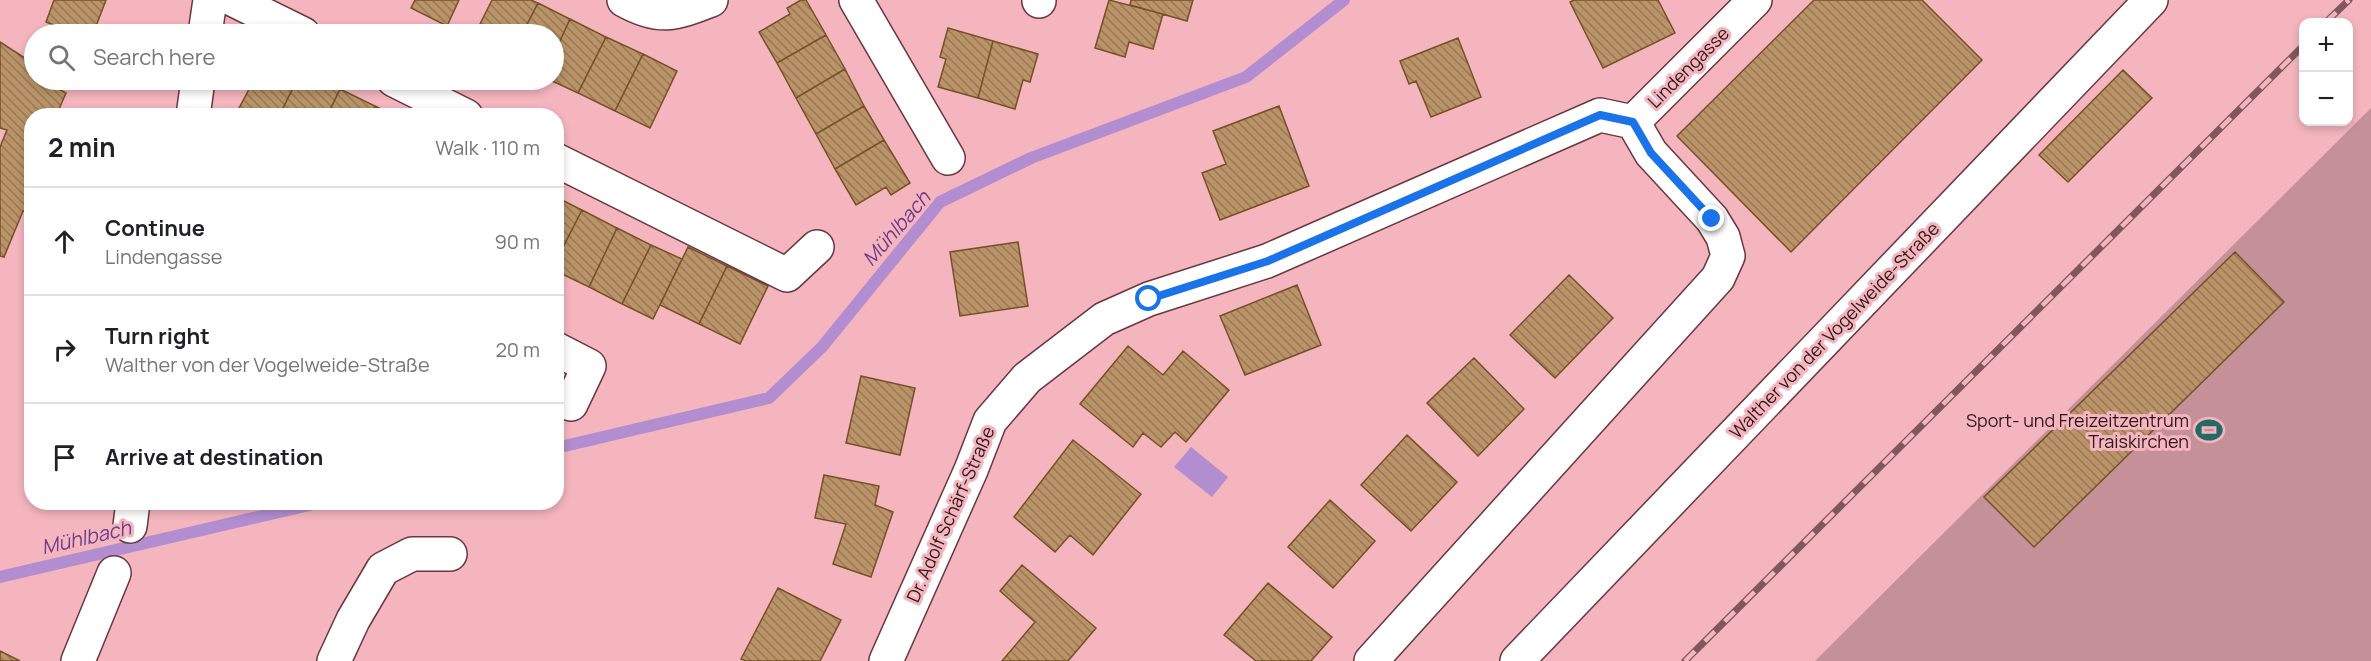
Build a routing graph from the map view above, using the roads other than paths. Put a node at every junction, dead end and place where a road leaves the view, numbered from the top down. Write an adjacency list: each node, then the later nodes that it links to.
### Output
1 (210, 0): 8 (street)
2 (234, 0): 9 (street)
3 (624, 0): 4 (street)
4 (711, 0)
5 (856, 0): 13 (street)
6 (1755, 0): 12 (street, Lindengasse)
7 (2151, 0): 25 (street, Walther von der Vogelweide-Straße)
8 (206, 24)
9 (283, 24)
10 (414, 90): 11 (street)
11 (450, 108)
12 (1633, 122): 16 (street, Lindengasse); 24 (street)
13 (948, 158)
14 (564, 164): 15 (street)
15 (817, 247)
16 (1149, 299): 23 (street, Dr. Adolf Schärf-Straße)
17 (564, 353): 18 (street)
18 (570, 404)
19 (450, 554): 22 (street)
20 (114, 573): 21 (street)
21 (78, 661)
22 (334, 661)
23 (886, 661)
24 (1371, 661)
25 (1517, 661)

